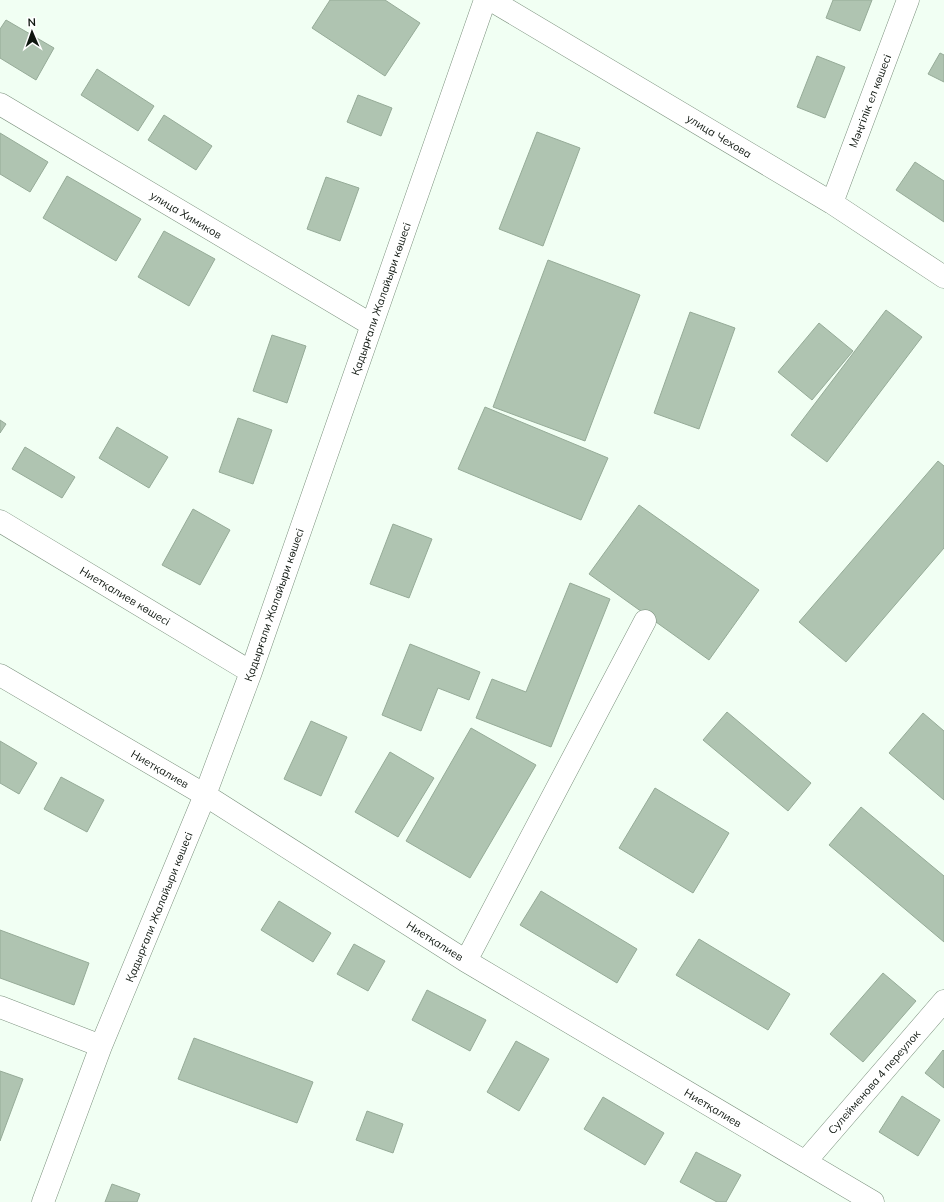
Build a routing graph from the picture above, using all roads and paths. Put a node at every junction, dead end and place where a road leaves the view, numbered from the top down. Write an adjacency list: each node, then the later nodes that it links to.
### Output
1 (485, 0): 7 (street, Қадырғали Жалайыри көшесі)
2 (491, 0): 5 (street, улица Чехова)
3 (908, 0): 5 (street, Мәңгілік ел көшесі)
4 (0, 104): 7 (street, улица Химиков)
5 (832, 203): 6 (street, улица Чехова)
6 (944, 277)
7 (372, 325): 10 (street, Қадырғали Жалайыри көшесі)
8 (0, 521): 10 (street, Ниетқалиев көшесі)
9 (644, 621): 13 (street)
10 (250, 672): 12 (street, Қадырғали Жалайыри көшесі)
11 (0, 675): 12 (street, Ниетқалиев)
12 (205, 795): 13 (street, Ниетқалиев); 16 (street, Қадырғали Жалайыри көшесі)
13 (466, 961): 17 (street, Ниетқалиев)
14 (944, 1001): 17 (street, Сулейменова 4 переулок)
15 (0, 1007): 16 (street)
16 (102, 1046): 18 (street, Қадырғали Жалайыри көшесі)
17 (805, 1162): 19 (street, Ниетқалиев)
18 (43, 1202)
19 (873, 1202)

